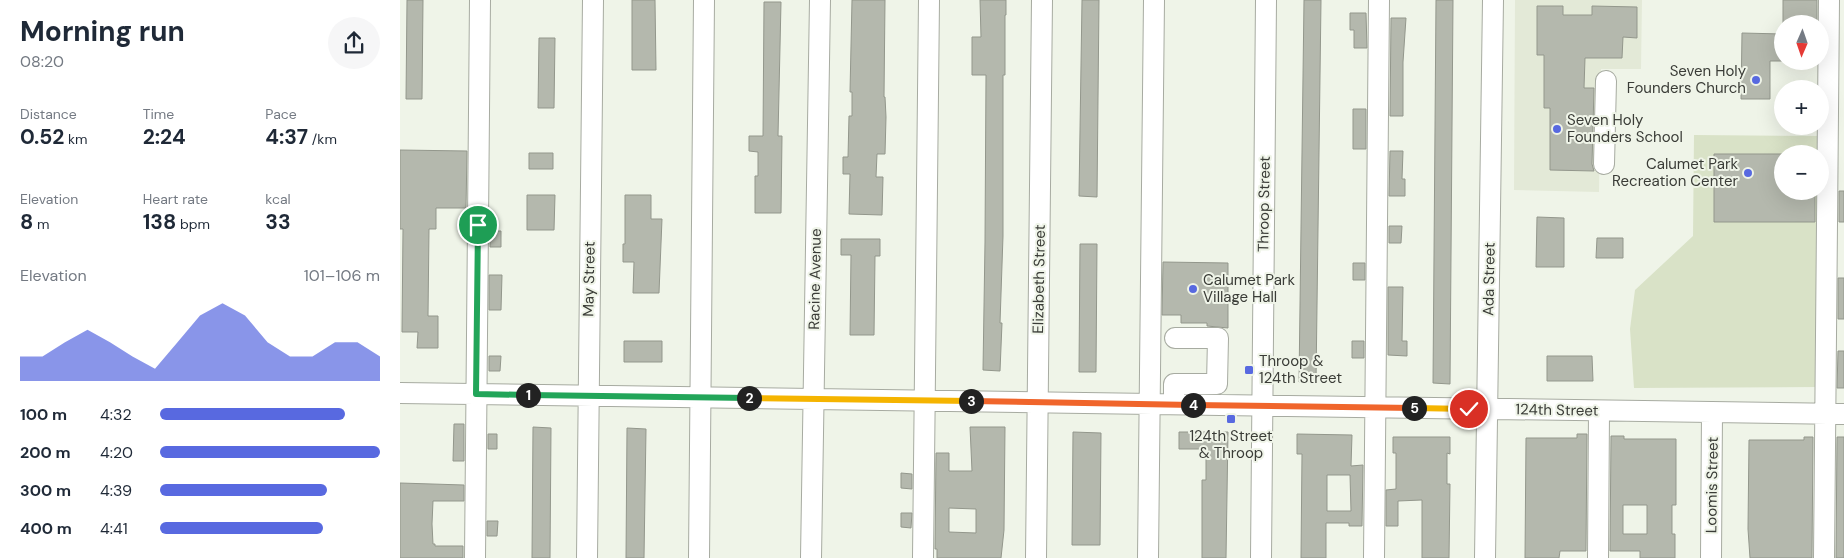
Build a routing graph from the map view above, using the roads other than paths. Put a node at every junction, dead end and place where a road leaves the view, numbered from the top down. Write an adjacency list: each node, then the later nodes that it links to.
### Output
1 (480, 0): 17 (street)
2 (593, 0): 18 (street, May Street)
3 (704, 0): 19 (street)
4 (820, 0): 20 (street, Racine Avenue)
5 (929, 0): 21 (street)
6 (1042, 0): 22 (street, Elizabeth Street)
7 (1154, 0): 23 (street)
8 (1266, 0): 26 (street, Throop Street)
9 (1379, 0): 27 (street)
10 (1493, 0): 28 (street, Ada Street)
11 (1829, 0): 31 (street)
12 (1606, 81): 13 (street)
13 (1604, 164)
14 (1175, 338): 15 (street)
15 (1211, 384): 24 (street); 25 (street)
16 (400, 393): 17 (street, 124th Street)
17 (476, 394): 18 (street, 124th Street); 32 (street)
18 (588, 396): 19 (street, 124th Street); 33 (street, May Street)
19 (700, 398): 20 (street, 124th Street); 34 (street)
20 (814, 399): 21 (street, 124th Street); 35 (street, Racine Avenue)
21 (925, 401): 22 (street, 124th Street); 36 (street)
22 (1037, 402): 23 (street, 124th Street); 37 (street, Elizabeth Street)
23 (1150, 404): 24 (street, 124th Street); 38 (street)
24 (1174, 404): 25 (street, 124th Street)
25 (1205, 405): 26 (street, 124th Street)
26 (1263, 406): 27 (street, 124th Street); 39 (street, Throop Street)
27 (1376, 407): 28 (street, 124th Street); 40 (street)
28 (1488, 409): 29 (street, 124th Street); 41 (street, Ada Street)
29 (1599, 411): 30 (street, 124th Street); 42 (street)
30 (1712, 412): 31 (street, 124th Street); 43 (street, Loomis Street)
31 (1834, 414): 44 (street)
32 (475, 558)
33 (586, 558)
34 (699, 558)
35 (811, 558)
36 (923, 558)
37 (1036, 558)
38 (1148, 558)
39 (1261, 558)
40 (1374, 558)
41 (1485, 558)
42 (1598, 558)
43 (1710, 558)
44 (1824, 558)

